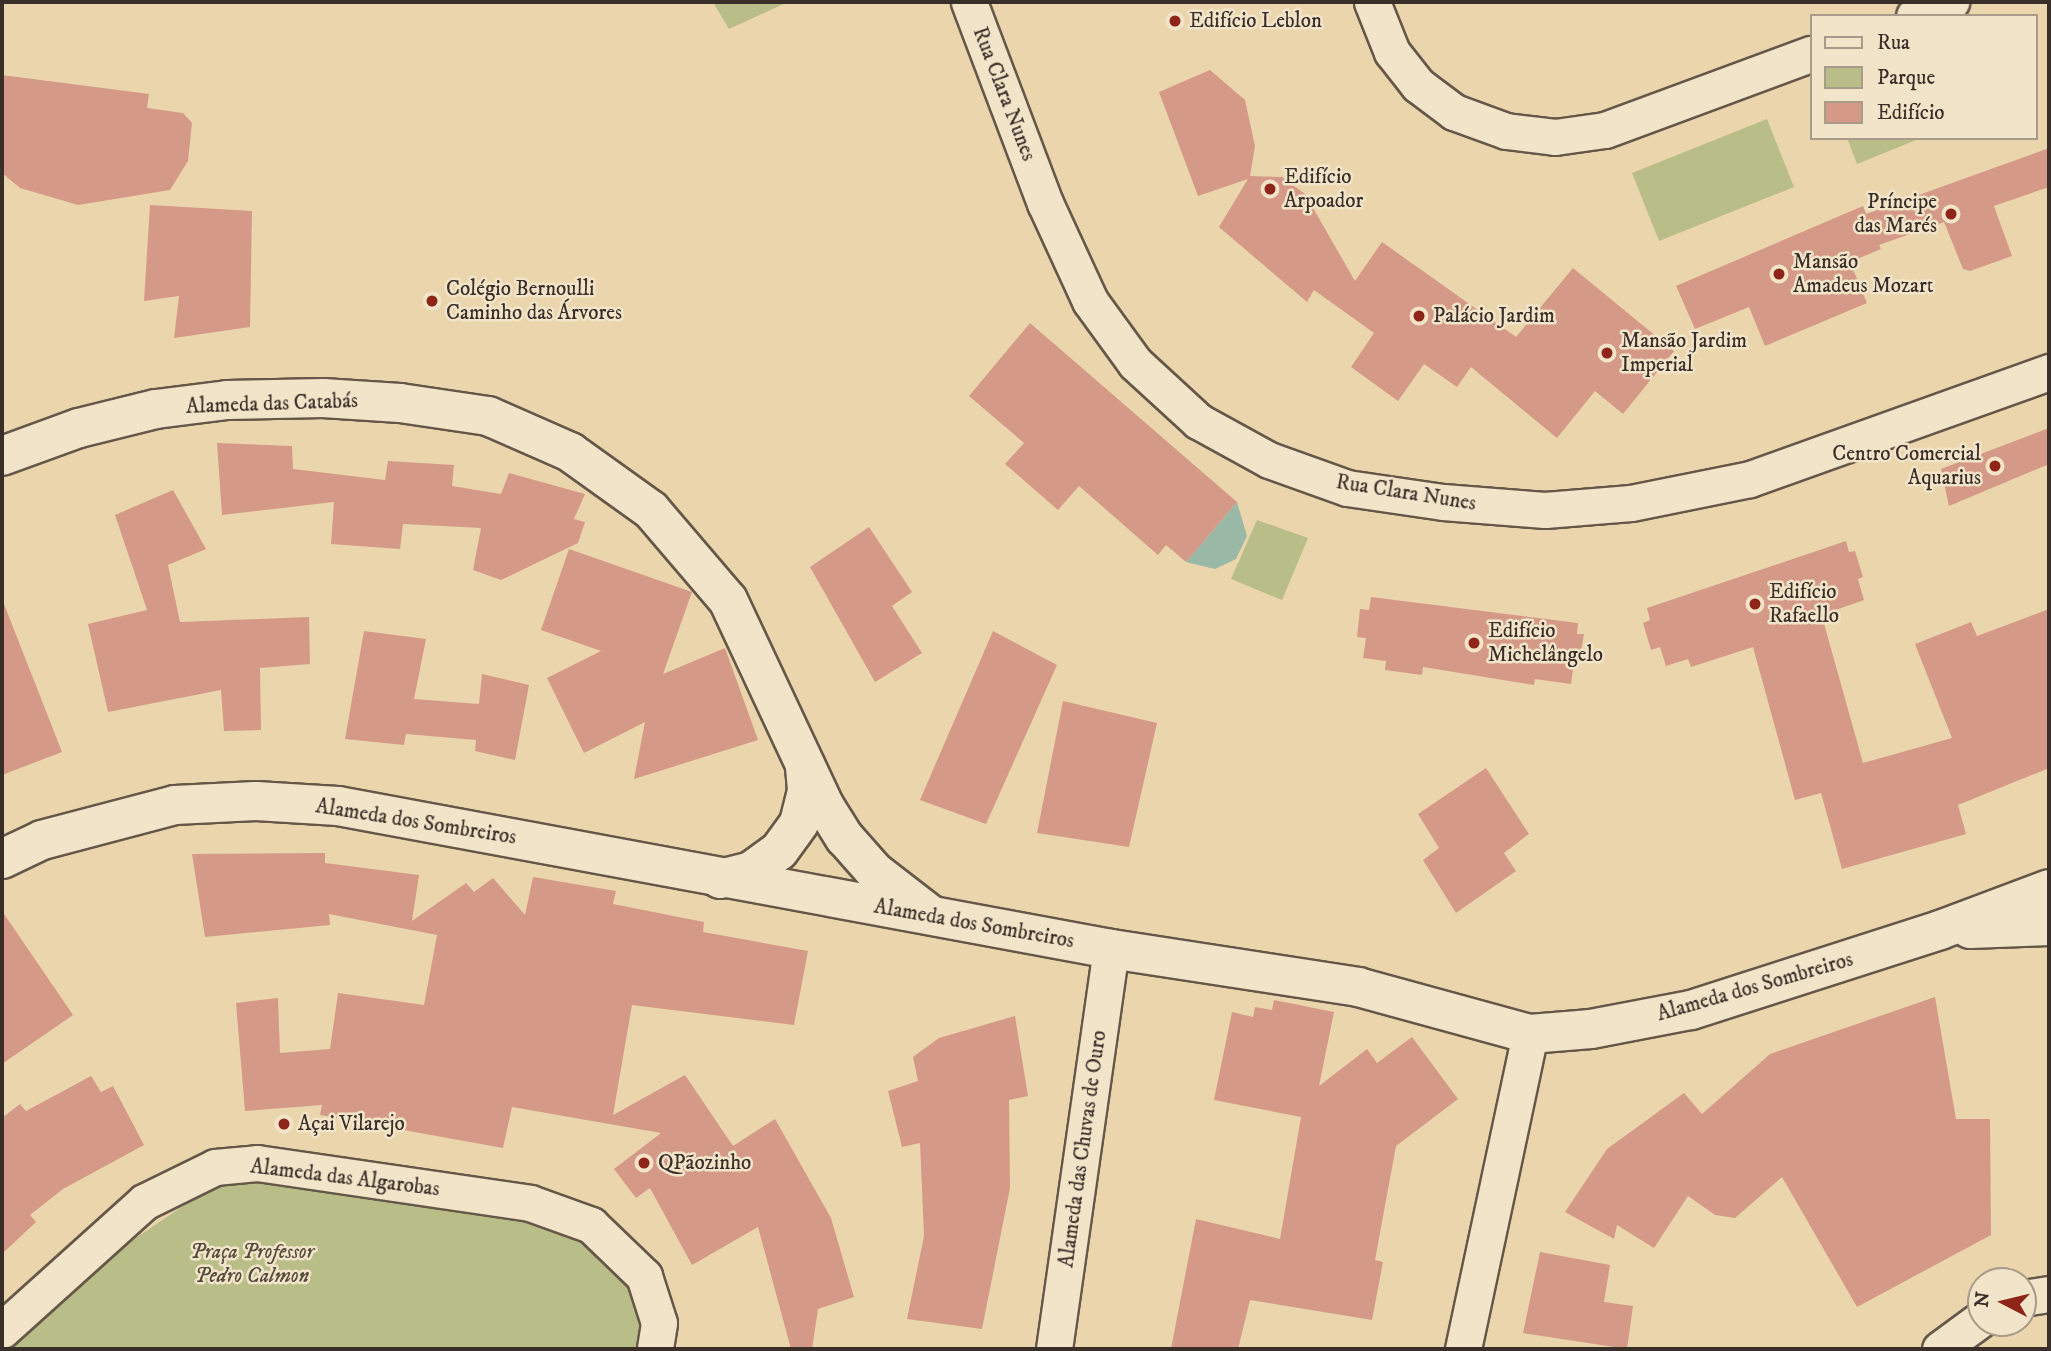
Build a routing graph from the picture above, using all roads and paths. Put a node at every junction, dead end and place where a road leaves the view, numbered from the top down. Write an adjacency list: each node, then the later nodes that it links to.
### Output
1 (968, 2): 6 (street, Rua Clara Nunes)
2 (1372, 2): 5 (street)
3 (1951, 2): 4 (street)
4 (1918, 14)
5 (1810, 54)
6 (2049, 372)
7 (2, 456): 8 (street, Alameda das Catabás)
8 (804, 756): 10 (street, Alameda das Catabás); 12 (street, Alameda das Catabás)
9 (2, 859): 10 (street, Alameda dos Sombreiros)
10 (718, 879): 12 (street, Alameda dos Sombreiros)
11 (2049, 889): 14 (street, Alameda dos Sombreiros)
12 (932, 916): 15 (street, Alameda dos Sombreiros)
13 (2049, 926): 14 (street, Alameda dos Sombreiros)
14 (1940, 930): 16 (street, Alameda dos Sombreiros)
15 (1111, 949): 16 (street, Alameda dos Sombreiros); 20 (street, Alameda das Chuvas de Ouro)
16 (1530, 1034): 21 (street)
17 (1967, 1329): 22 (street)
18 (2, 1330): 19 (street, Alameda das Algarobas)
19 (655, 1349)
20 (1054, 1349)
21 (1463, 1349)
22 (1940, 1349)

